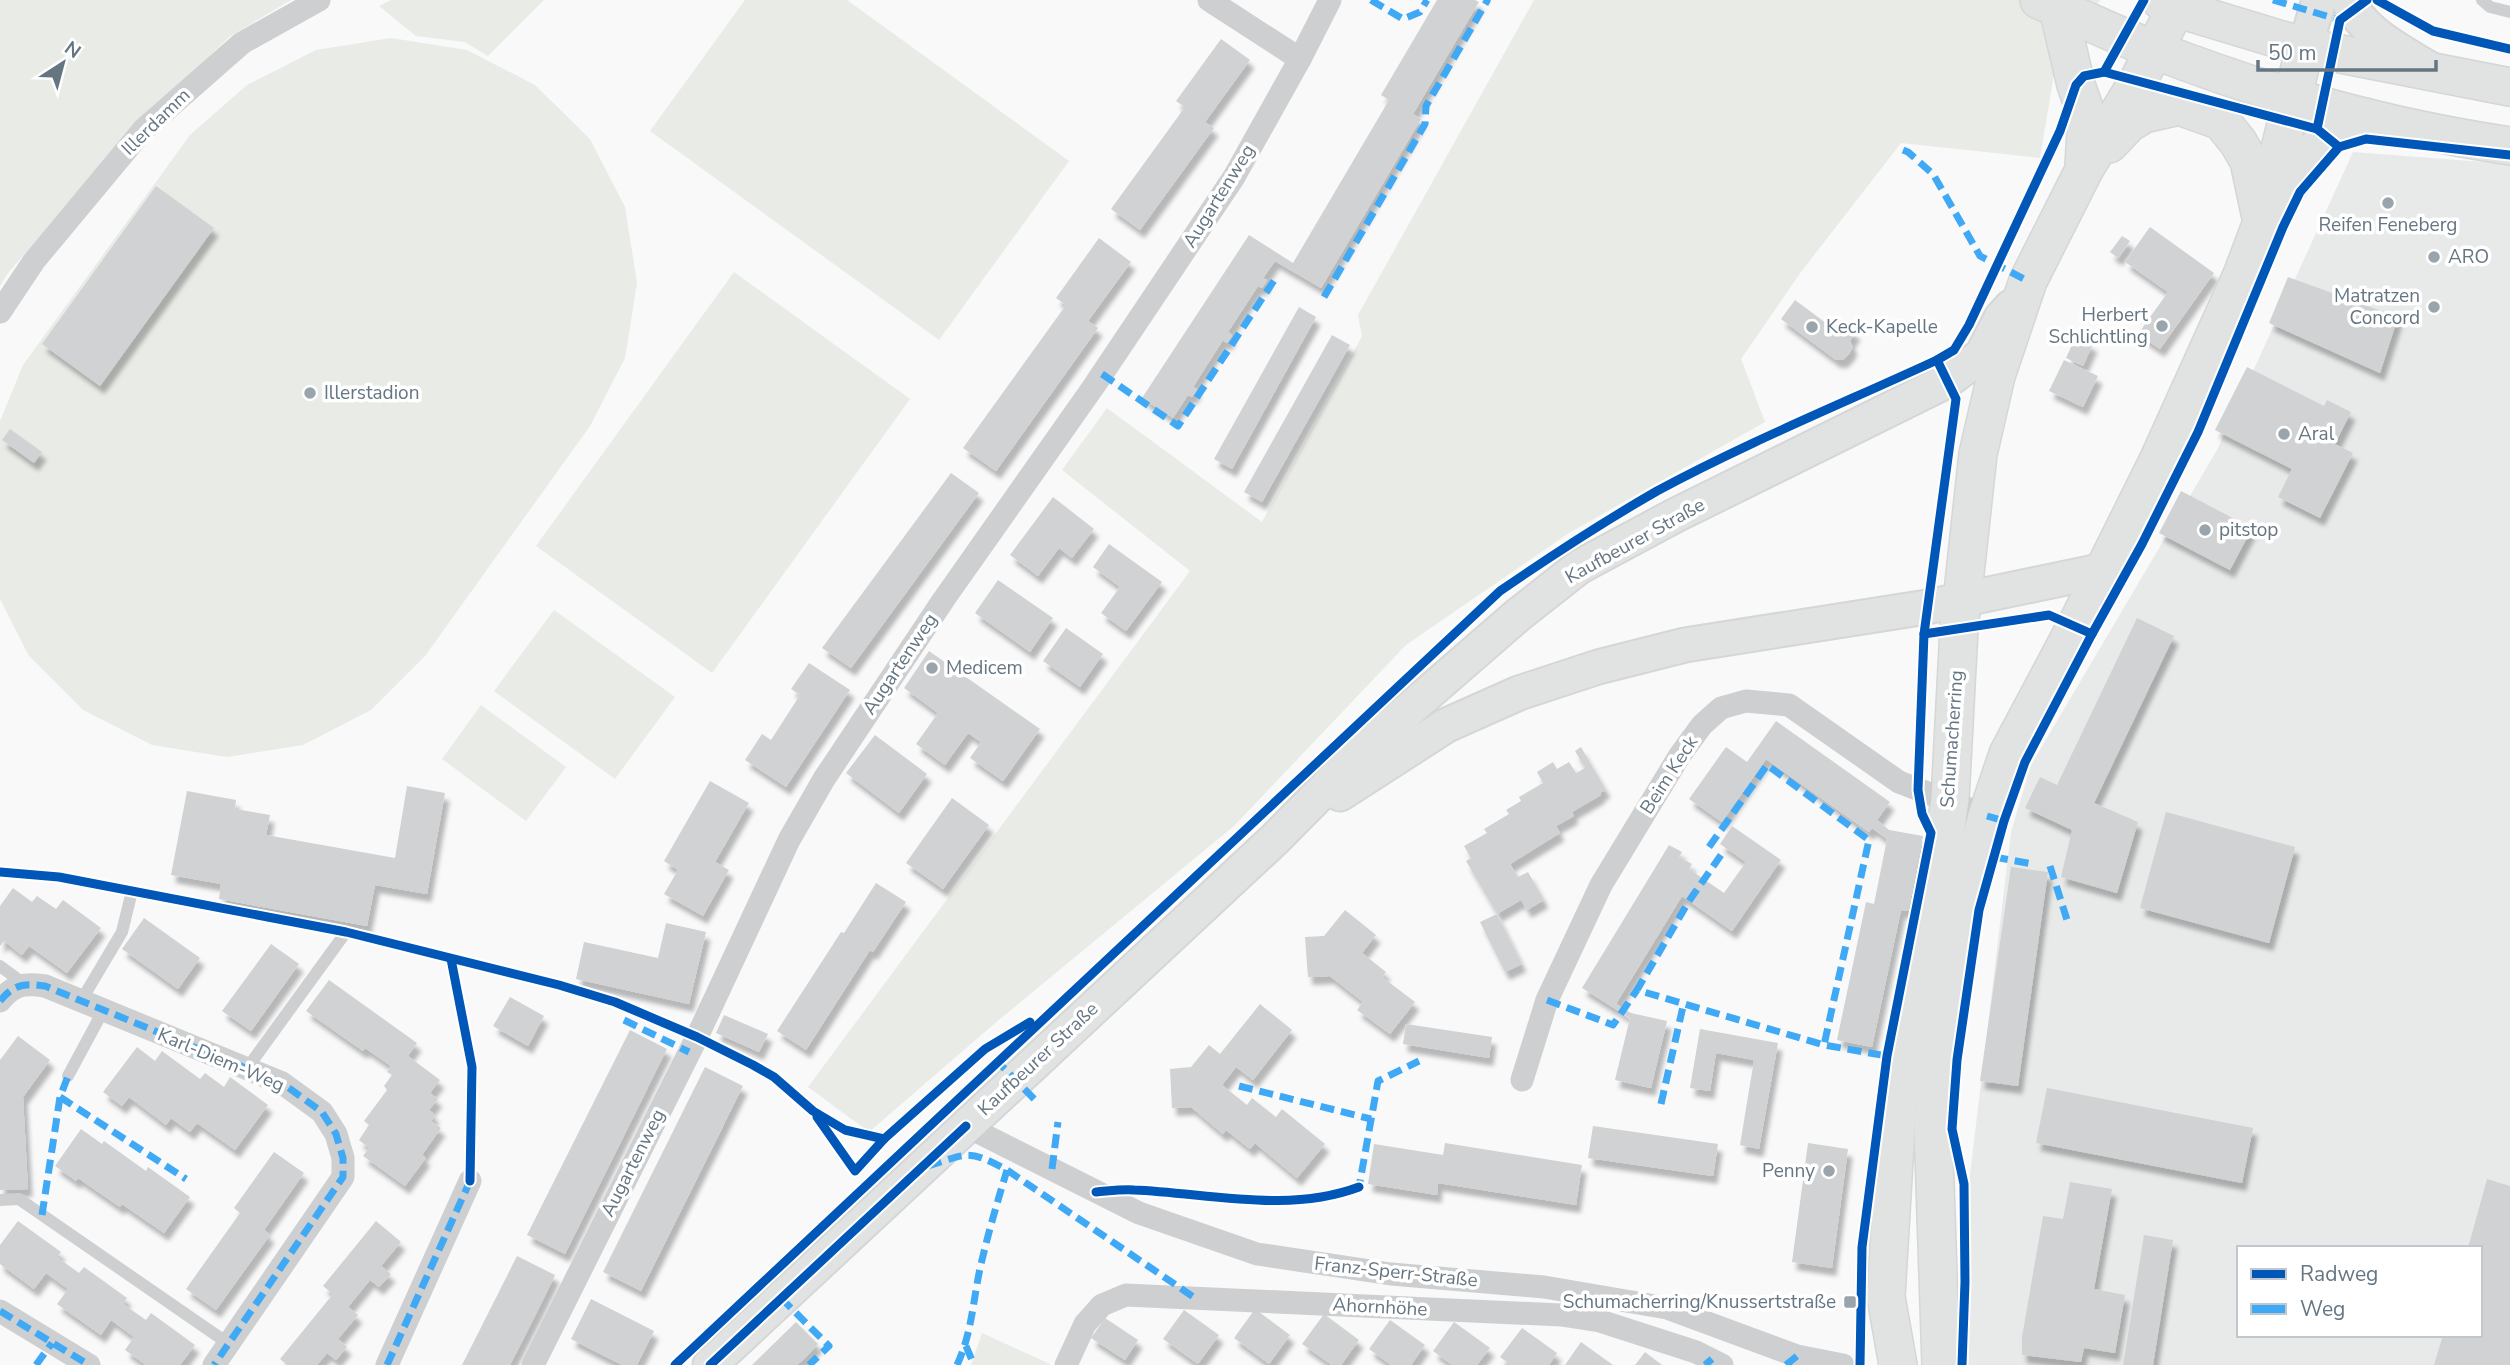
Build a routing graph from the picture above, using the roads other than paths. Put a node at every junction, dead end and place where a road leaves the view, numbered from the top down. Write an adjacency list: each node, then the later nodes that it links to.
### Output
1 (319, 0): 21 (street, Illerdamm)
2 (1209, 0): 12 (street)
3 (1330, 0): 12 (street, Augartenweg)
4 (2319, 0): 10 (street)
5 (2348, 0): 13 (street)
6 (2482, 0): 9 (lane)
7 (2172, 3): 10 (main road); 11 (main road)
8 (2049, 4): 11 (main road); 18 (main road)
9 (2510, 12)
10 (2305, 47): 13 (main road); 15 (main road)
11 (2154, 50): 15 (main road); 18 (main road)
12 (1300, 59): 45 (street, Augartenweg)
13 (2436, 74): 14 (main road)
14 (2510, 87)
15 (2294, 98): 16 (main road); 19 (main road)
16 (2365, 117): 17 (main road); 19 (main road)
17 (2510, 146)
18 (2084, 170): 19 (main road); 20 (main road, Schumacherring)
19 (2262, 222): 22 (main road)
20 (2025, 293): 23 (main road, Schumacherring); 26 (street, Kaufbeurer Straße)
21 (0, 312)
22 (2104, 570): 23 (street, Kaufbeurer Straße); 25 (main road)
23 (1963, 598): 24 (main road, Schumacherring); 26 (street, Kaufbeurer Straße)
24 (1950, 800): 25 (street, Beim Keck); 36 (street, Beim Keck); 50 (main road, Schumacherring)
25 (1987, 816): 51 (main road)
26 (1275, 839): 37 (street, Kaufbeurer Straße)
27 (132, 891): 32 (lane)
28 (346, 932): 34 (lane)
29 (0, 966): 30 (lane)
30 (23, 983): 31 (street); 32 (street, Karl-Diem-Weg)
31 (0, 1001)
32 (81, 1001): 33 (street, Karl-Diem-Weg)
33 (103, 1011): 34 (street, Karl-Diem-Weg); 35 (lane)
34 (248, 1067): 41 (street, Karl-Diem-Weg)
35 (68, 1076)
36 (1522, 1080)
37 (966, 1126): 46 (street, Kaufbeurer Straße); 49 (street, Franz-Sperr-Straße)
38 (470, 1181): 44 (street)
39 (0, 1200): 41 (lane)
40 (0, 1311): 42 (street)
41 (229, 1344): 43 (street, Karl-Diem-Weg)
42 (89, 1365)
43 (215, 1365)
44 (387, 1365)
45 (533, 1365)
46 (709, 1365)
47 (1066, 1365): 48 (street, Ahornhöhe)
48 (1722, 1365)
49 (1843, 1365)
50 (1898, 1365)
51 (1941, 1365)

